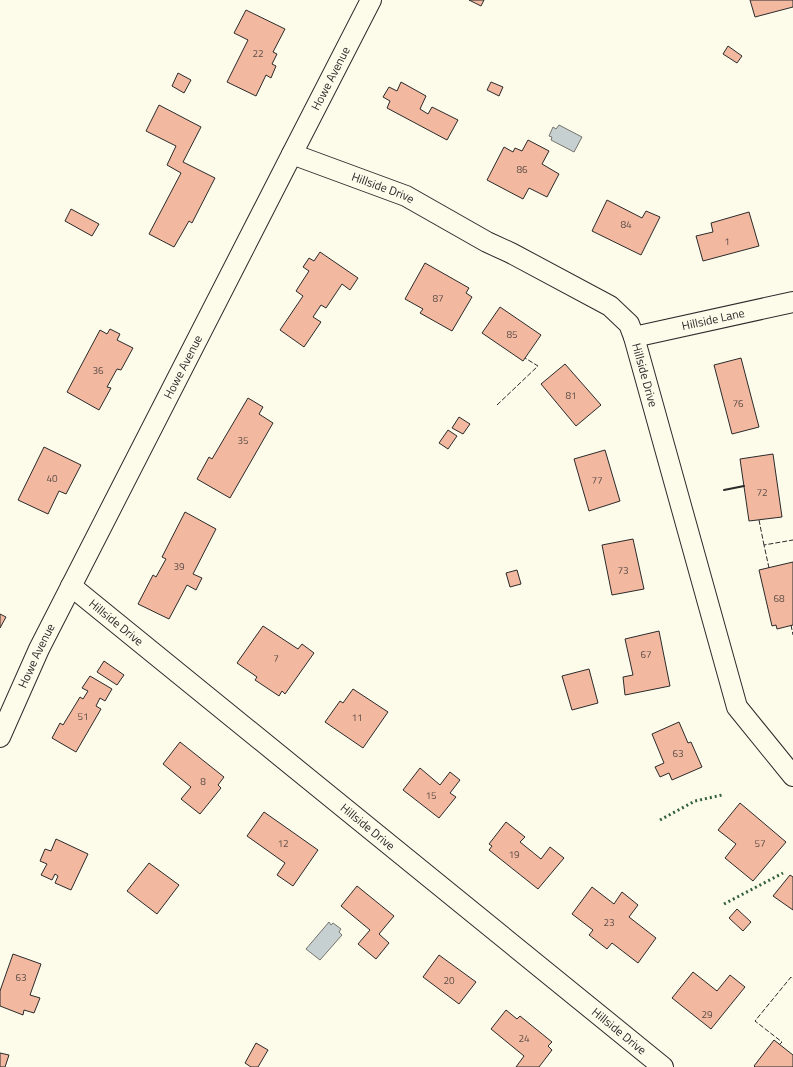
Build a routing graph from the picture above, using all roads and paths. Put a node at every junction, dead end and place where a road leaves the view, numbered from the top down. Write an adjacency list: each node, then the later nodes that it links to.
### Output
1 (371, 0): 2 (street, Howe Avenue)
2 (292, 154): 4 (street, Hillside Drive); 5 (street, Howe Avenue)
3 (793, 302): 4 (street, Hillside Lane)
4 (634, 337): 7 (street, Hillside Drive)
5 (71, 586): 6 (street, Howe Avenue); 8 (street, Hillside Drive)
6 (0, 737)
7 (793, 776)
8 (663, 1067)

